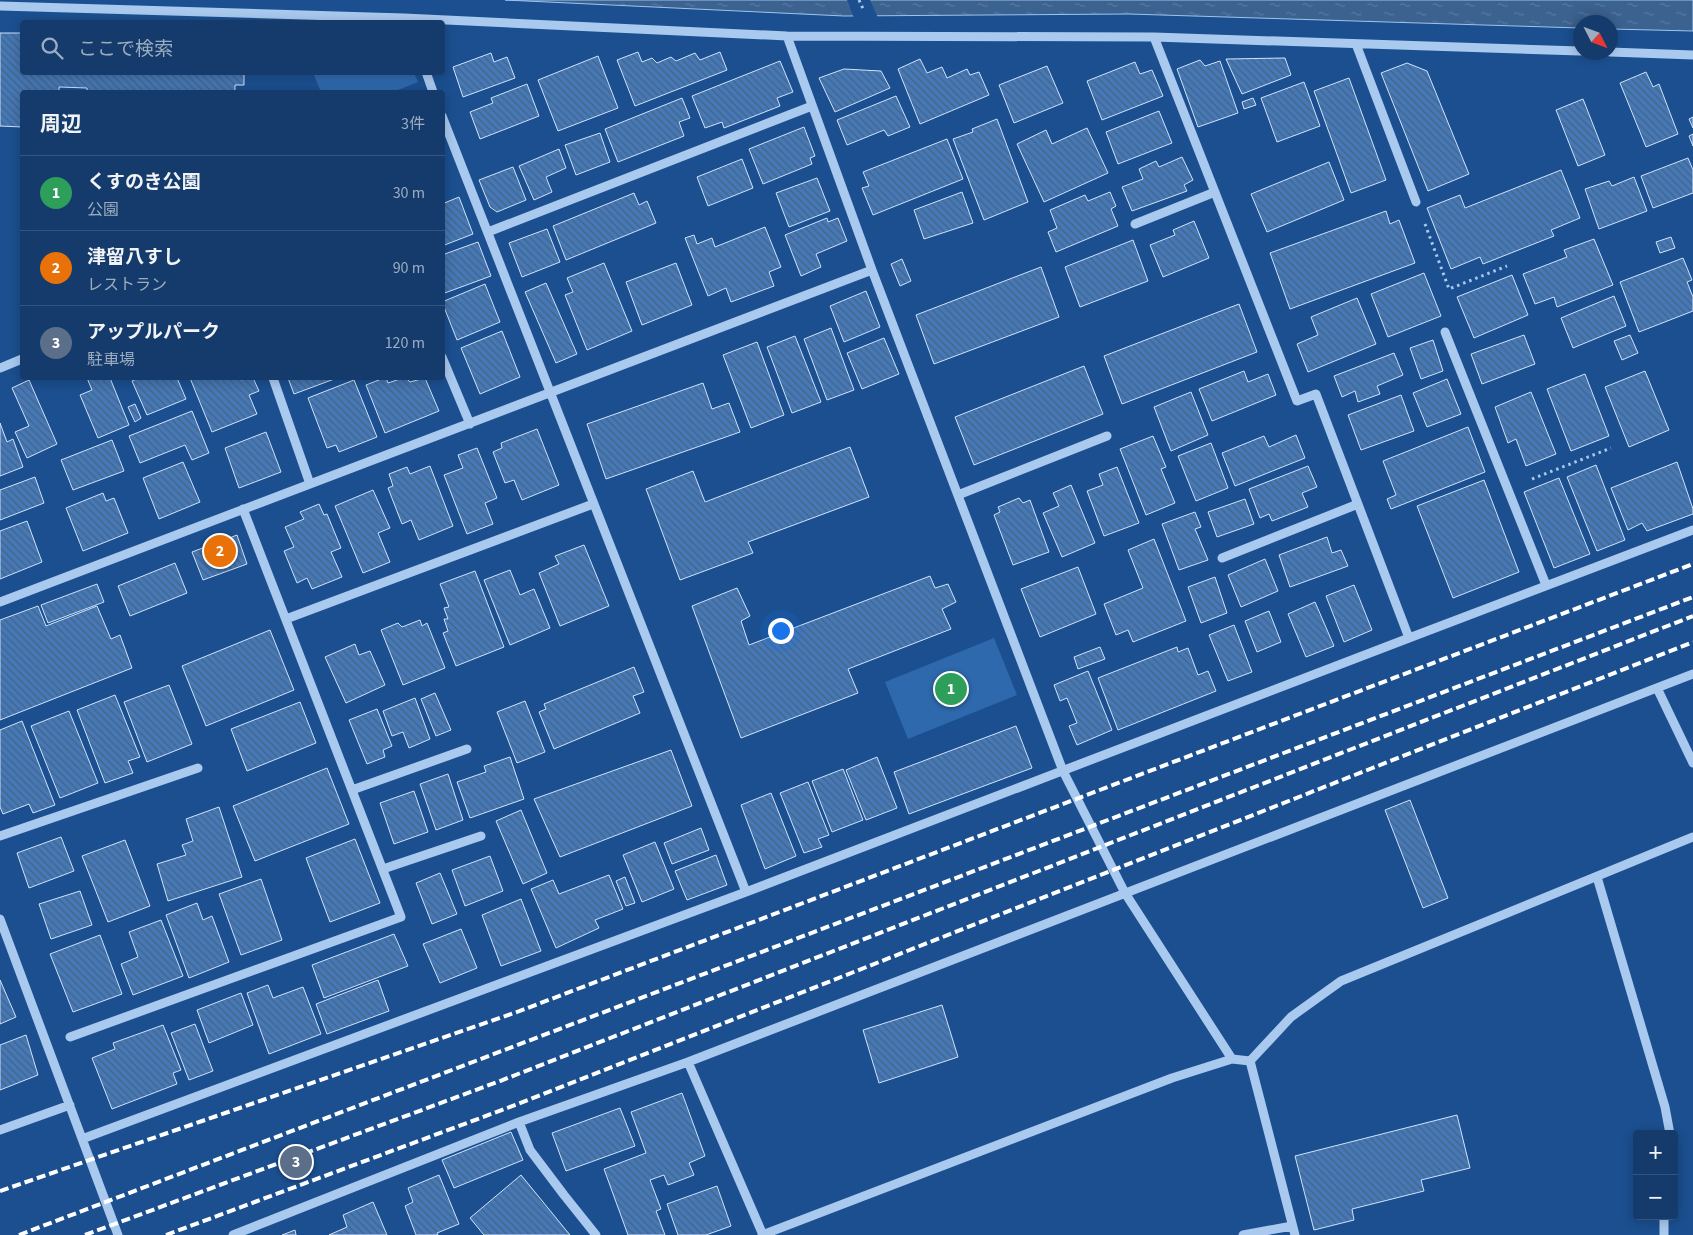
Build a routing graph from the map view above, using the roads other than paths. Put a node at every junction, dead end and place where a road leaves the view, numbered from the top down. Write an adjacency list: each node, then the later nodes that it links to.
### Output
1 (0, 6): 2 (street)
2 (405, 20)
3 (445, 22): 4 (street)
4 (787, 36): 5 (street); 12 (street)
5 (1154, 37): 6 (street); 14 (street)
6 (1356, 44): 7 (street); 15 (street)
7 (1573, 51)
8 (1618, 52): 9 (street)
9 (1693, 55)
10 (427, 75): 11 (street)
11 (432, 90)
12 (812, 106): 17 (street); 18 (street)
13 (445, 124): 17 (street)
14 (1215, 192): 16 (street); 30 (street)
15 (1416, 202)
16 (1135, 224)
17 (488, 232): 24 (street)
18 (872, 270): 24 (street); 28 (street)
19 (1445, 332): 34 (street)
20 (20, 360): 22 (street)
21 (445, 364): 25 (street)
22 (0, 368)
23 (274, 380): 27 (street)
24 (550, 392): 25 (street); 29 (street)
25 (470, 424): 27 (street)
26 (1107, 436): 28 (street)
27 (310, 484): 31 (street)
28 (958, 494): 43 (street)
29 (593, 504): 36 (street); 50 (street)
30 (1358, 504): 33 (street); 37 (street)
31 (243, 509): 35 (street); 36 (street)
32 (1693, 530): 34 (street)
33 (1222, 558)
34 (1546, 585): 37 (street)
35 (0, 602)
36 (286, 619): 44 (street)
37 (1409, 638): 43 (street)
38 (1693, 674): 39 (street)
39 (1657, 688): 41 (street); 51 (street)
40 (467, 749): 44 (street)
41 (1693, 763)
42 (198, 768): 45 (street)
43 (1063, 771): 50 (street); 51 (street)
44 (352, 790): 48 (street)
45 (0, 836)
46 (482, 836): 48 (street)
47 (1693, 837): 49 (street)
48 (383, 869): 53 (street)
49 (1597, 876): 55 (street); 60 (street)
50 (746, 892): 61 (street)
51 (1126, 893): 54 (street); 56 (street)
52 (0, 920): 57 (street)
53 (70, 1037)
54 (1232, 1059): 55 (street); 68 (street)
55 (1250, 1061): 63 (street)
56 (688, 1062): 58 (street); 68 (street)
57 (70, 1104): 59 (street); 61 (street)
58 (519, 1122): 64 (street); 67 (street)
59 (0, 1130)
60 (1669, 1130)
61 (82, 1139): 65 (street)
62 (1664, 1220): 70 (street)
63 (1294, 1230): 69 (street)
64 (255, 1231): 66 (street)
65 (118, 1235)
66 (233, 1235)
67 (596, 1235)
68 (762, 1235)
69 (1243, 1235)
70 (1664, 1235)

